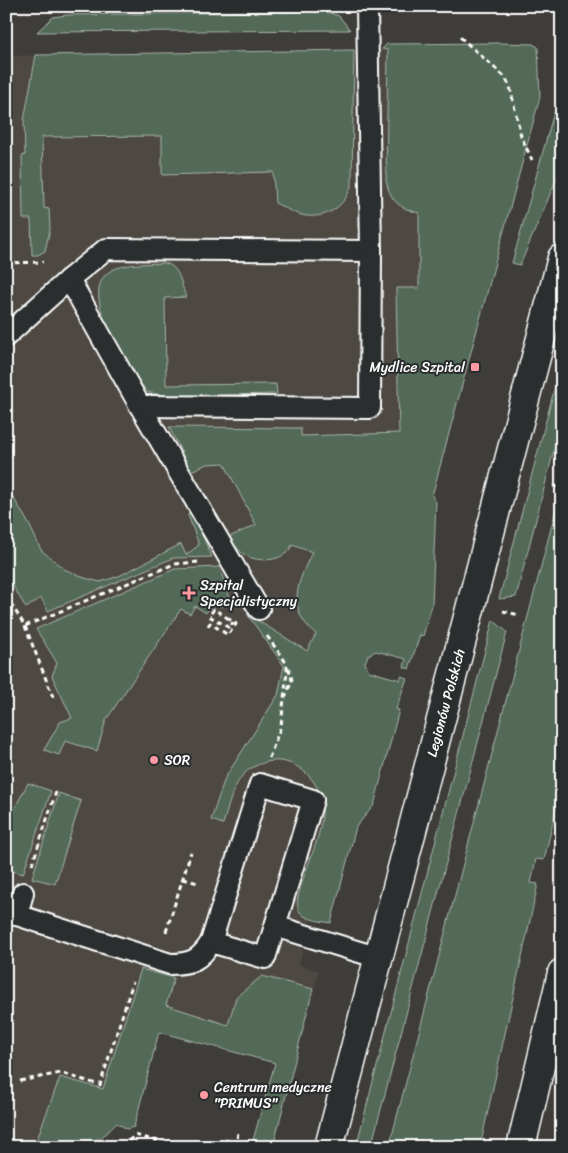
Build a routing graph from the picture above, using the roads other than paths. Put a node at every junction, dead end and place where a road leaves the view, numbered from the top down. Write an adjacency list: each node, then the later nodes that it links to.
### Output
1 (367, 6): 2 (lane)
2 (371, 251): 4 (lane); 6 (lane)
3 (562, 258): 11 (street, Legionów Polskich)
4 (69, 279): 5 (lane); 6 (lane)
5 (6, 336)
6 (140, 406): 7 (lane)
7 (259, 609)
8 (23, 893): 10 (lane)
9 (275, 926): 10 (lane); 10 (lane); 11 (lane)
10 (211, 942)
11 (379, 958): 13 (street, Legionów Polskich)
12 (562, 974): 14 (street)
13 (329, 1147)
14 (521, 1147)

